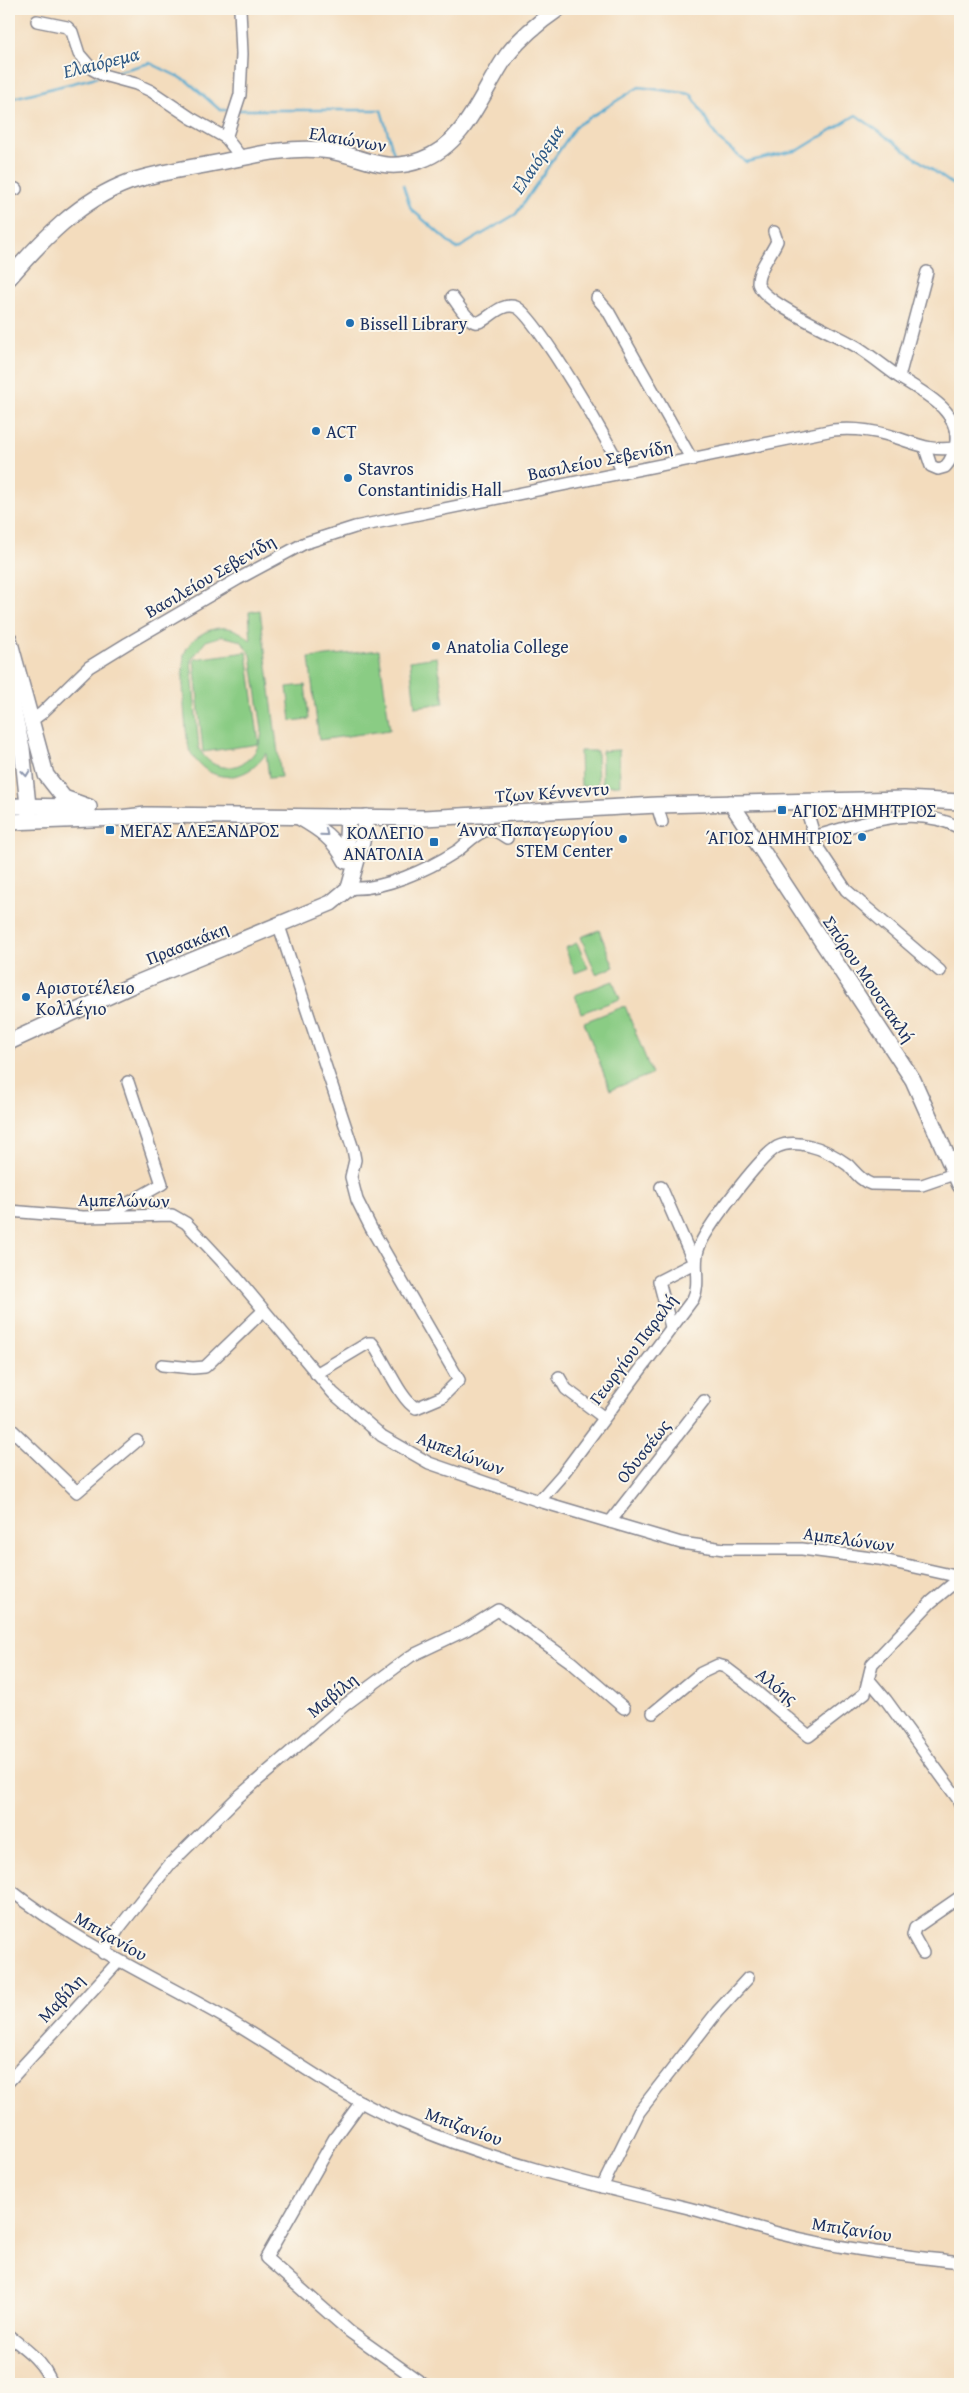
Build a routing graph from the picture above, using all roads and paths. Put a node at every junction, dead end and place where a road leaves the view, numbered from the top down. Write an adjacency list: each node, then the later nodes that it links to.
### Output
1 (240, 9): 4 (street)
2 (558, 9): 5 (street, Ελαιώνων)
3 (37, 21): 4 (street)
4 (226, 138): 5 (street)
5 (241, 158): 8 (street, Ελαιώνων)
6 (774, 232): 11 (street)
7 (927, 272): 11 (street)
8 (9, 276)
9 (452, 297): 15 (street)
10 (597, 298): 14 (street)
11 (899, 377): 13 (street)
12 (924, 448): 13 (street, Βασιλείου Σεβενίδη); 13 (street); 14 (street, Βασιλείου Σεβενίδη)
13 (958, 448)
14 (692, 460): 15 (street, Βασιλείου Σεβενίδη)
15 (623, 474): 18 (street, Βασιλείου Σεβενίδη)
16 (9, 639): 18 (street)
17 (9, 691): 26 (street, one-way to 26)
18 (31, 721): 19 (street)
19 (38, 751): 25 (street); 26 (street)
20 (804, 801): 21 (street, Τζων Κέννεντυ); 22 (street, Τζων Κέννεντυ); 34 (street)
21 (960, 802)
22 (731, 803): 23 (street, Τζων Κέννεντυ); 42 (street, Σπύρου Μουστακλή)
23 (657, 804): 30 (street, Τζων Κέννεντυ); 32 (street)
24 (9, 806): 26 (street, Τζων Κέννεντυ)
25 (89, 807): 26 (street, Τζων Κέννεντυ); 27 (street, Τζων Κέννεντυ)
26 (36, 813): 27 (street, Τζων Κέννεντυ); 31 (street, Τζων Κέννεντυ)
27 (146, 814): 28 (street, Τζων Κέννεντυ)
28 (296, 815): 29 (street, Τζων Κέννεντυ); 36 (street, one-way to 36)
29 (348, 817): 30 (street, Τζων Κέννεντυ); 36 (street)
30 (366, 817): 37 (street)
31 (9, 822)
32 (662, 822)
33 (960, 828): 34 (street)
34 (813, 837): 39 (street)
35 (507, 838): 37 (street)
36 (346, 861): 37 (street)
37 (349, 884): 38 (street, Πρασακάκη)
38 (279, 926): 40 (street, Πρασακάκη); 49 (street)
39 (940, 971)
40 (9, 1042)
41 (128, 1082): 45 (street)
42 (957, 1179): 47 (street, Γεωργίου Παραλή)
43 (661, 1186): 47 (street)
44 (9, 1211): 45 (street, Αμπελώνων)
45 (112, 1216): 46 (street, Αμπελώνων)
46 (263, 1311): 48 (street); 49 (street, Αμπελώνων)
47 (671, 1327): 52 (street, Γεωργίου Παραλή)
48 (162, 1365)
49 (316, 1374): 55 (street, Αμπελώνων)
50 (559, 1377): 52 (street)
51 (704, 1401): 56 (street, Οδυσσέως)
52 (603, 1418): 55 (street, Γεωργίου Παραλή)
53 (9, 1427): 54 (street)
54 (137, 1441)
55 (539, 1501): 56 (street, Αμπελώνων)
56 (610, 1522): 57 (street, Αμπελώνων)
57 (960, 1577): 58 (street, Αλόης)
58 (870, 1681): 60 (street, Αλόης); 61 (street)
59 (624, 1708): 64 (street, Μαβίλη)
60 (654, 1712)
61 (960, 1805)
62 (9, 1889): 64 (street, Μπιζανίου)
63 (960, 1898): 65 (street)
64 (103, 1953): 66 (street, Μπιζανίου)
65 (923, 1953)
66 (119, 1962): 68 (street, Μαβίλη); 69 (street, Μπιζανίου)
67 (748, 1978): 70 (street)
68 (9, 2081)
69 (361, 2102): 70 (street, Μπιζανίου); 74 (street)
70 (602, 2187): 71 (street, Μπιζανίου)
71 (960, 2262)
72 (9, 2336): 73 (street)
73 (52, 2384)
74 (423, 2384)

